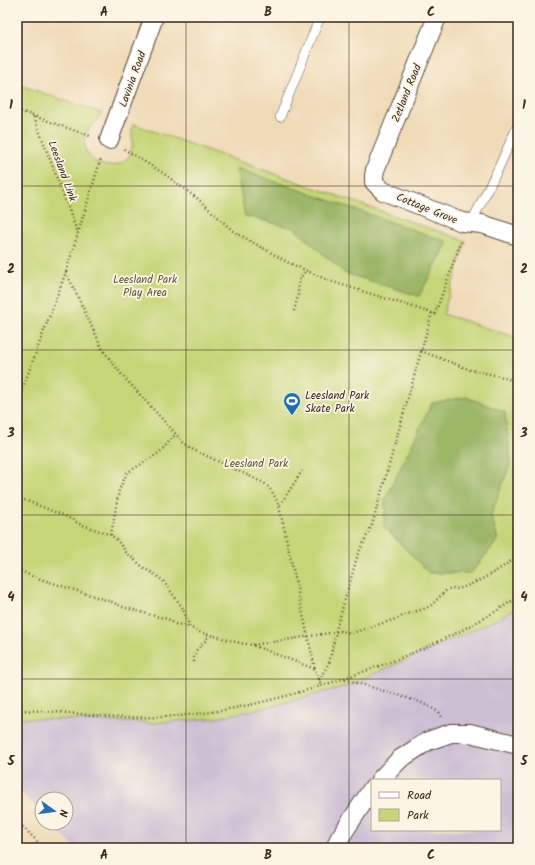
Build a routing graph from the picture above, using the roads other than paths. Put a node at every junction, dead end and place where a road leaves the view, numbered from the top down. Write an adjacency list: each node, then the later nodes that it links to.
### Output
1 (154, 17): 6 (street, Lavinia Road)
2 (320, 17): 4 (lane)
3 (437, 17): 7 (street, Zetland Road)
4 (280, 117)
5 (518, 125): 8 (lane)
6 (109, 140)
7 (375, 170): 8 (street, Cottage Grove)
8 (470, 223): 9 (street, Cottage Grove)
9 (518, 236)
10 (518, 745): 11 (street)
11 (381, 779)
12 (371, 791): 13 (street)
13 (335, 848)

